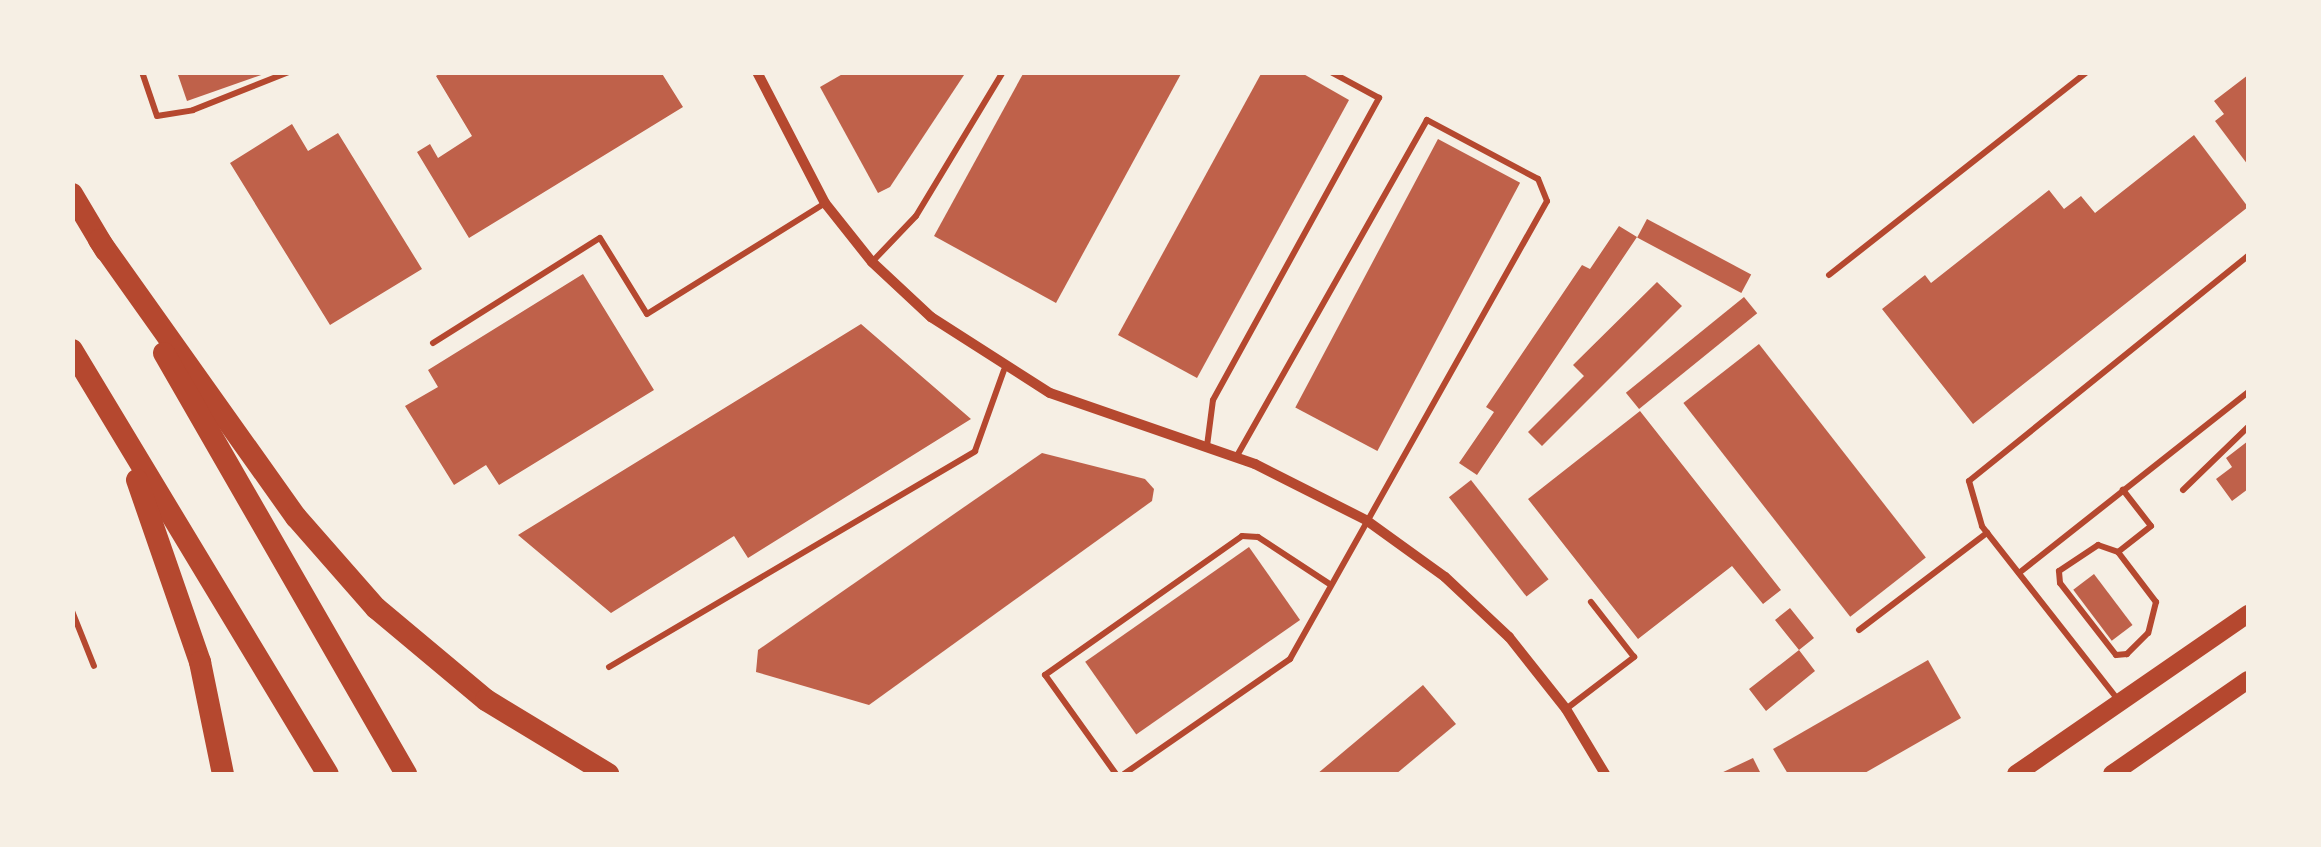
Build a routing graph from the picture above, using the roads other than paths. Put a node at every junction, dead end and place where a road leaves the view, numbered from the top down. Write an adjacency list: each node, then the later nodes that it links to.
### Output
1 (142, 72): 2 (lane)
2 (289, 72)
3 (757, 72): 8 (street)
4 (1003, 72): 11 (lane)
5 (1331, 72): 19 (lane)
6 (2087, 72): 12 (lane)
7 (72, 194): 9 (highway)
8 (825, 203): 11 (street); 13 (lane)
9 (99, 240): 39 (highway); 40 (highway)
10 (2248, 256): 24 (lane)
11 (872, 262): 15 (street)
12 (1829, 275)
13 (434, 343)
14 (72, 350): 18 (highway)
15 (1004, 370): 19 (street); 33 (lane)
16 (2248, 392): 21 (lane)
17 (2248, 427): 22 (lane)
18 (126, 448): 37 (highway); 38 (highway)
19 (1207, 448): 20 (street)
20 (1236, 457): 23 (street); 23 (lane)
21 (2124, 490): 25 (lane); 26 (lane)
22 (2183, 490)
23 (1366, 520): 27 (lane); 36 (street)
24 (1987, 533): 26 (lane); 31 (lane)
25 (2118, 552): 25 (lane)
26 (2018, 573): 35 (lane)
27 (1328, 583): 41 (lane); 41 (lane)
28 (1591, 602): 36 (lane)
29 (72, 610): 32 (lane)
30 (2248, 614): 35 (main road)
31 (1859, 630)
32 (94, 666)
33 (609, 668)
34 (2248, 680): 44 (main road)
35 (2123, 706): 43 (main road)
36 (1566, 708): 42 (street)
37 (223, 774)
38 (328, 774)
39 (406, 774)
40 (608, 774)
41 (1120, 774)
42 (1605, 774)
43 (2016, 774)
44 (2112, 774)

